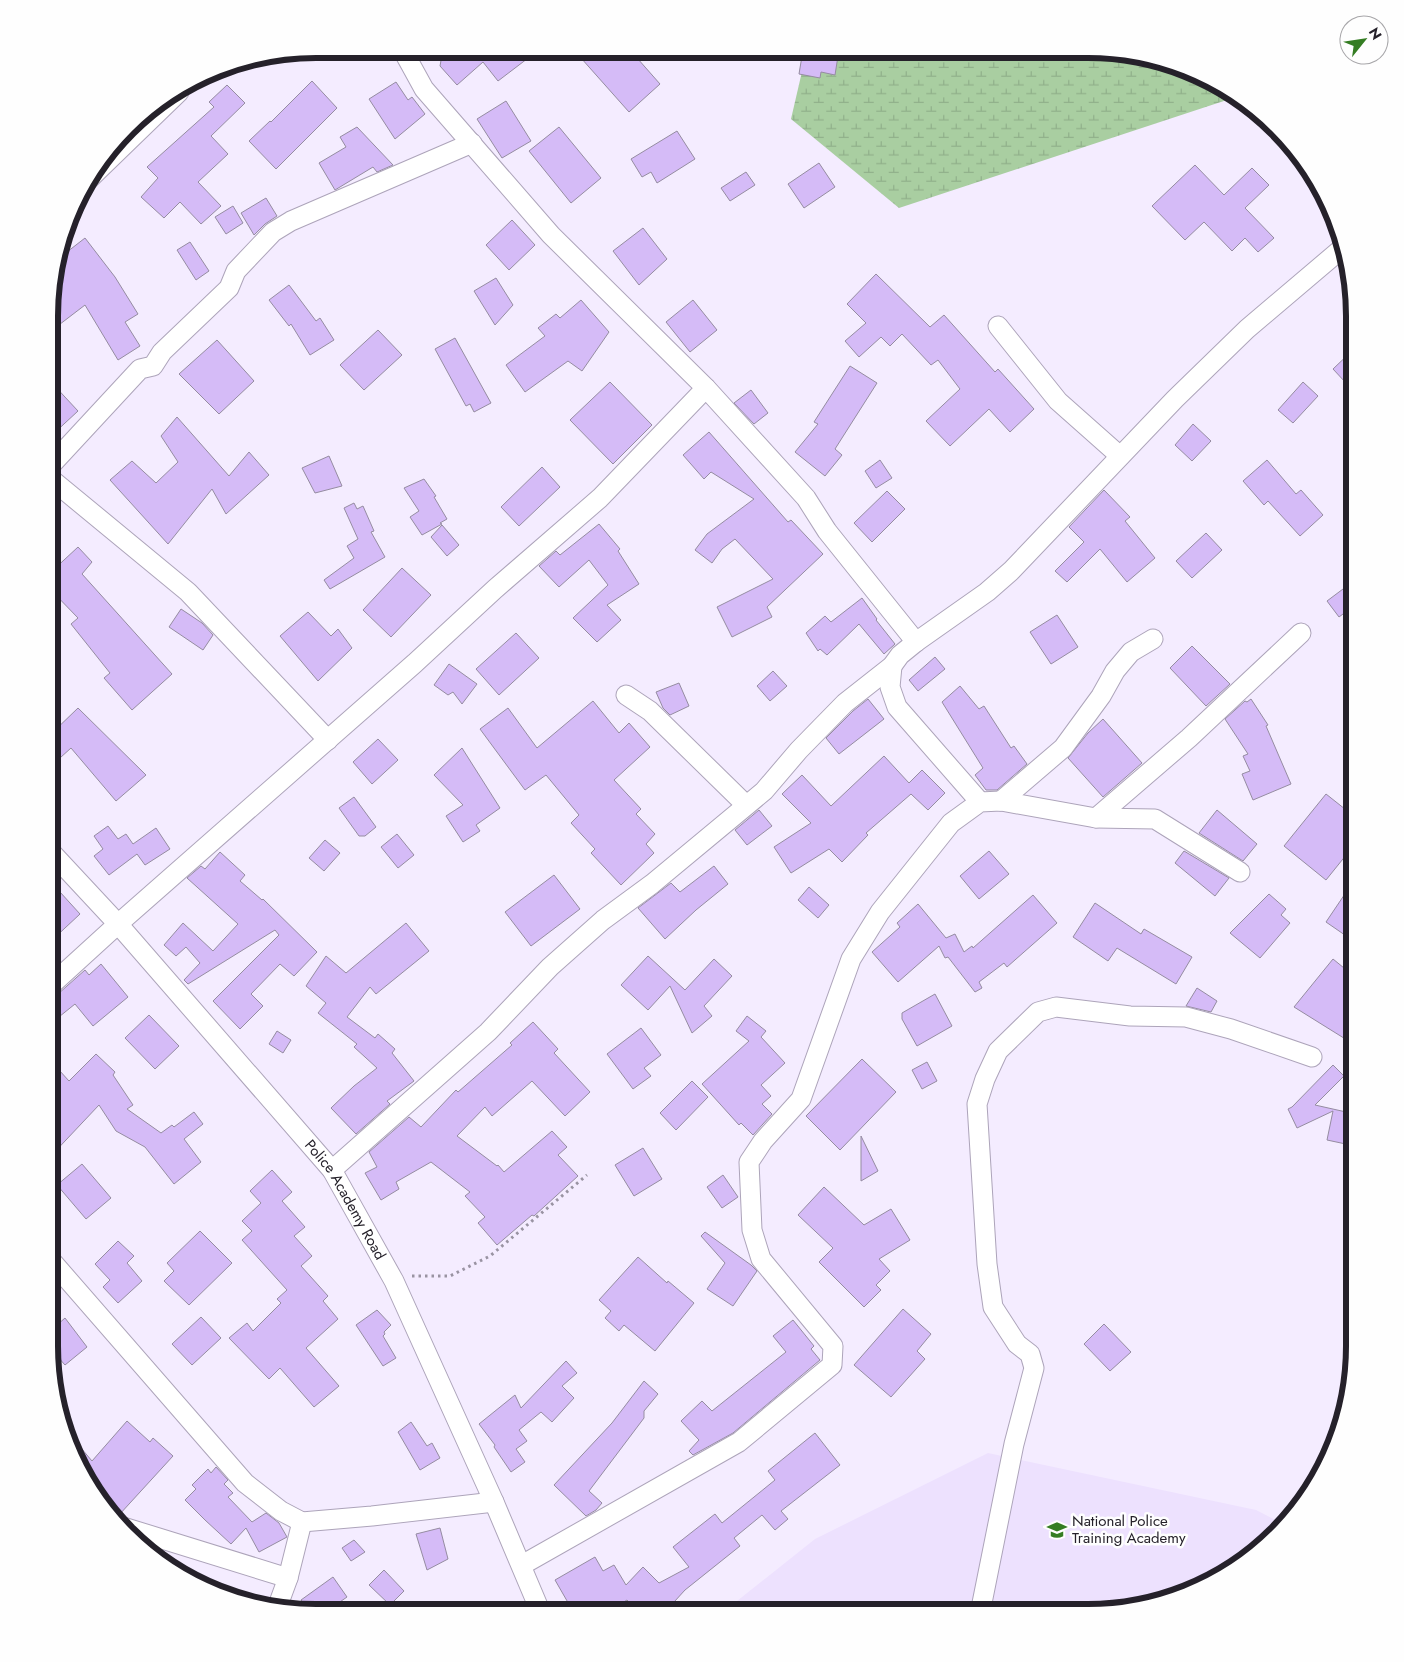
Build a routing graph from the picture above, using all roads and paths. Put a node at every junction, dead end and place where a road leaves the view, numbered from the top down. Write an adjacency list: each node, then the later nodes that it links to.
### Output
1 (407, 58): 4 (street)
2 (154, 114): 3 (street)
3 (127, 139)
4 (472, 143): 7 (street); 9 (street)
5 (1339, 251): 8 (street)
6 (998, 326): 8 (street)
7 (706, 388): 13 (street); 16 (street)
8 (1120, 456): 13 (street)
9 (58, 457)
10 (58, 485): 16 (street)
11 (1302, 633): 20 (street)
12 (1153, 639): 17 (street)
13 (916, 642): 14 (street)
14 (892, 666): 18 (street); 19 (street)
15 (626, 695): 19 (street)
16 (328, 740): 23 (street)
17 (1001, 801): 18 (street); 20 (street)
18 (980, 802): 33 (street)
19 (746, 805): 26 (street)
20 (1096, 818): 22 (street)
21 (58, 860): 23 (street, Police Academy Road)
22 (1240, 872)
23 (118, 924): 24 (street); 26 (street, Police Academy Road)
24 (58, 979)
25 (1312, 1057): 37 (street)
26 (332, 1170): 29 (street, Police Academy Road)
27 (587, 1176): 29 (path)
28 (58, 1268): 31 (street)
29 (394, 1281): 30 (street, Police Academy Road)
30 (494, 1502): 31 (street); 33 (street, Police Academy Road)
31 (302, 1522): 34 (street)
32 (134, 1530): 34 (street)
33 (522, 1565): 36 (street, Police Academy Road)
34 (288, 1578): 35 (street)
35 (279, 1602)
36 (537, 1604)
37 (982, 1604)

